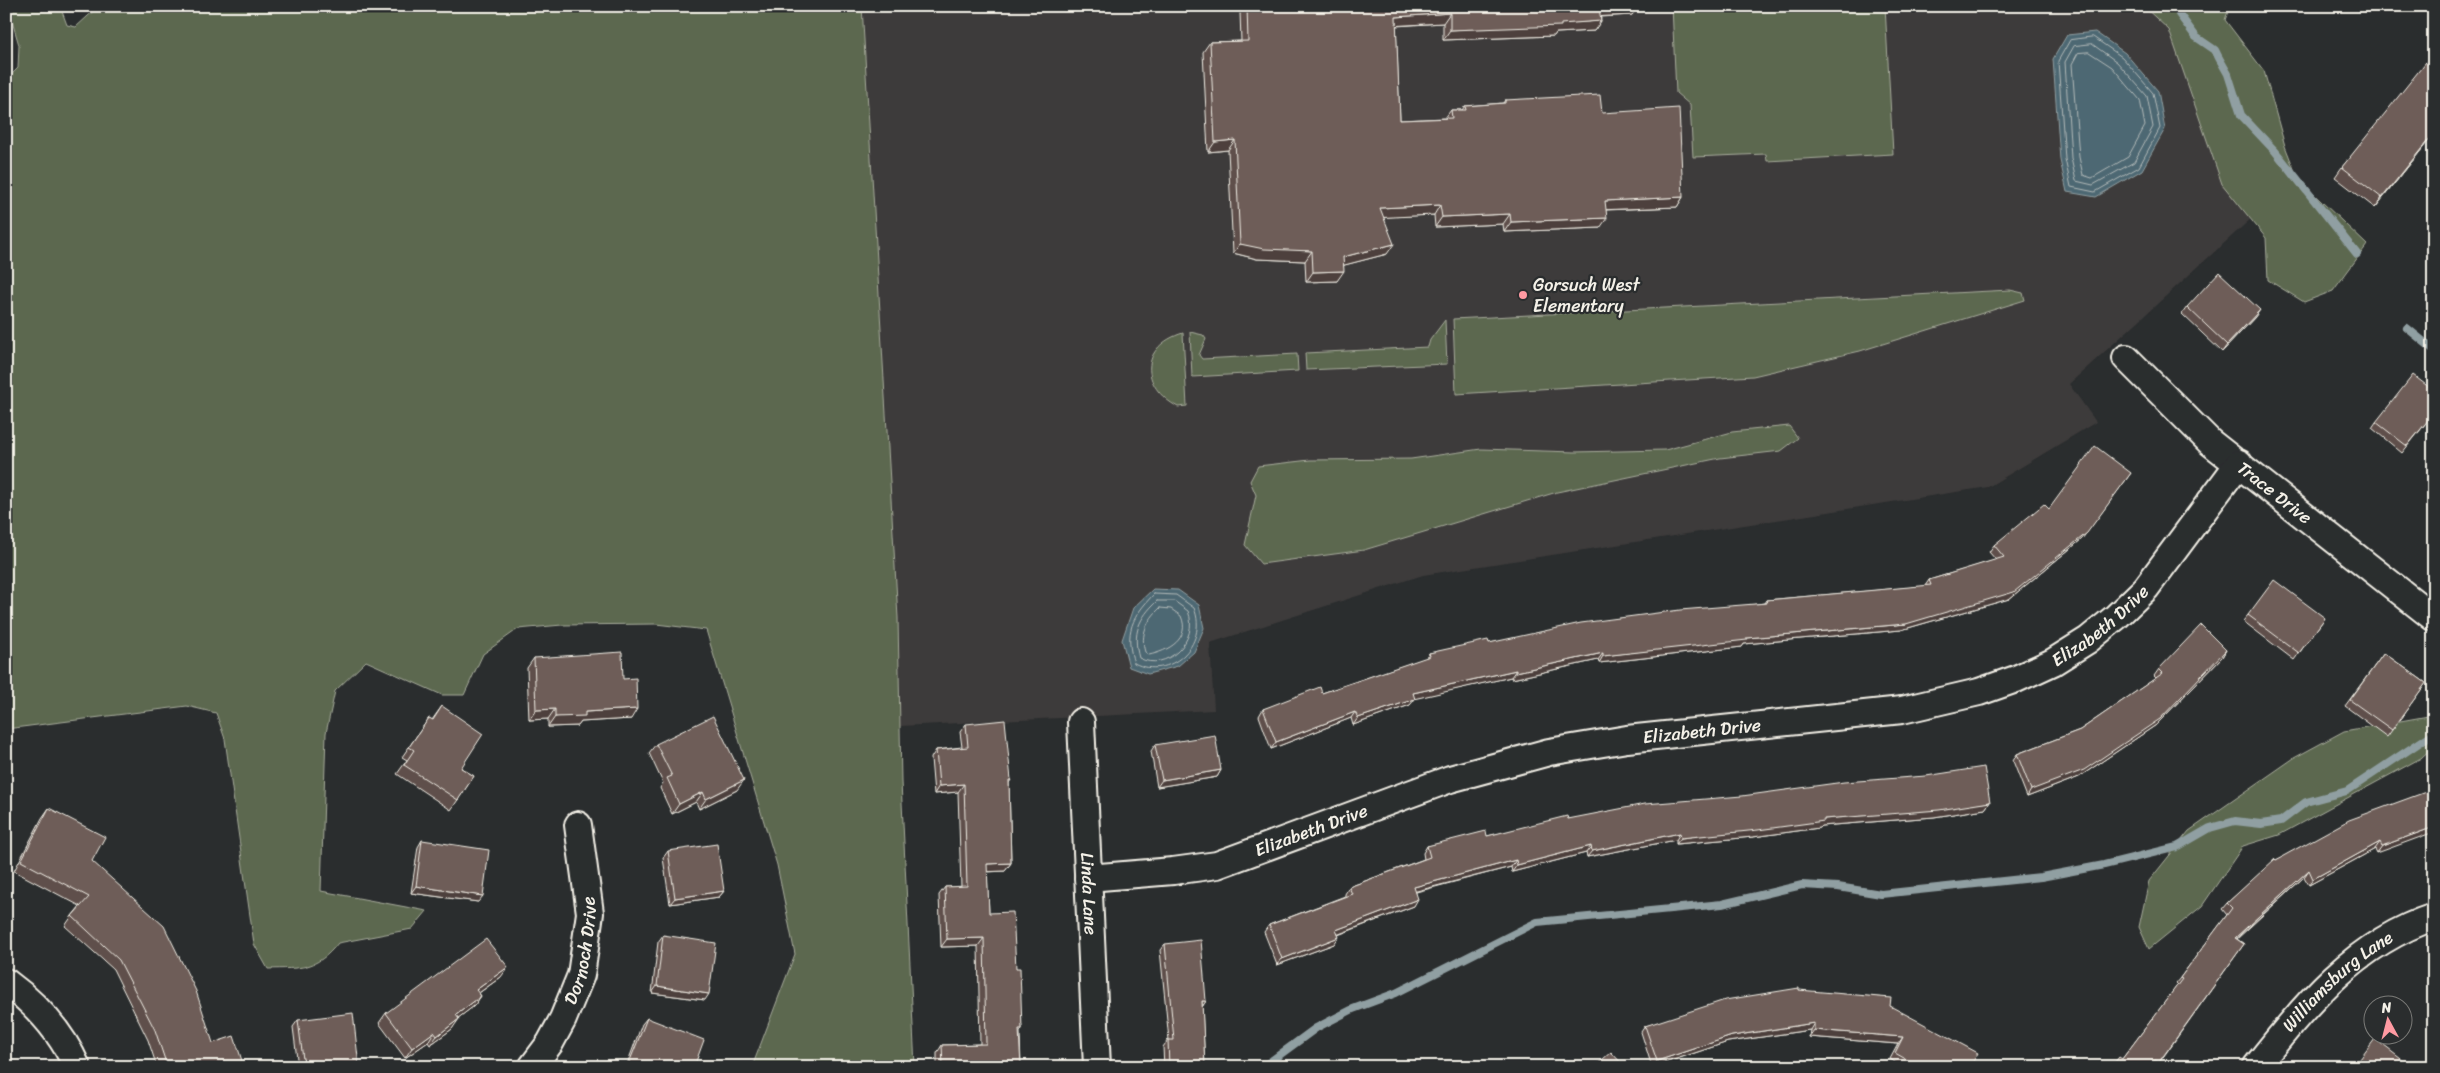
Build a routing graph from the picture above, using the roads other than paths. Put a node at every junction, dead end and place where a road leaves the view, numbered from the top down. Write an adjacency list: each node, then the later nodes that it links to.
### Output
1 (2126, 358): 2 (street, Trace Drive)
2 (2238, 462): 3 (street, Trace Drive); 6 (street, Elizabeth Drive)
3 (2434, 618)
4 (1081, 722): 6 (street, Linda Lane)
5 (578, 825): 10 (street, Dornoch Drive)
6 (1088, 878): 11 (street, Linda Lane)
7 (2434, 917): 12 (street, Williamsburg Lane)
8 (6, 982): 9 (street)
9 (77, 1067)
10 (532, 1067)
11 (1097, 1067)
12 (2256, 1067)

